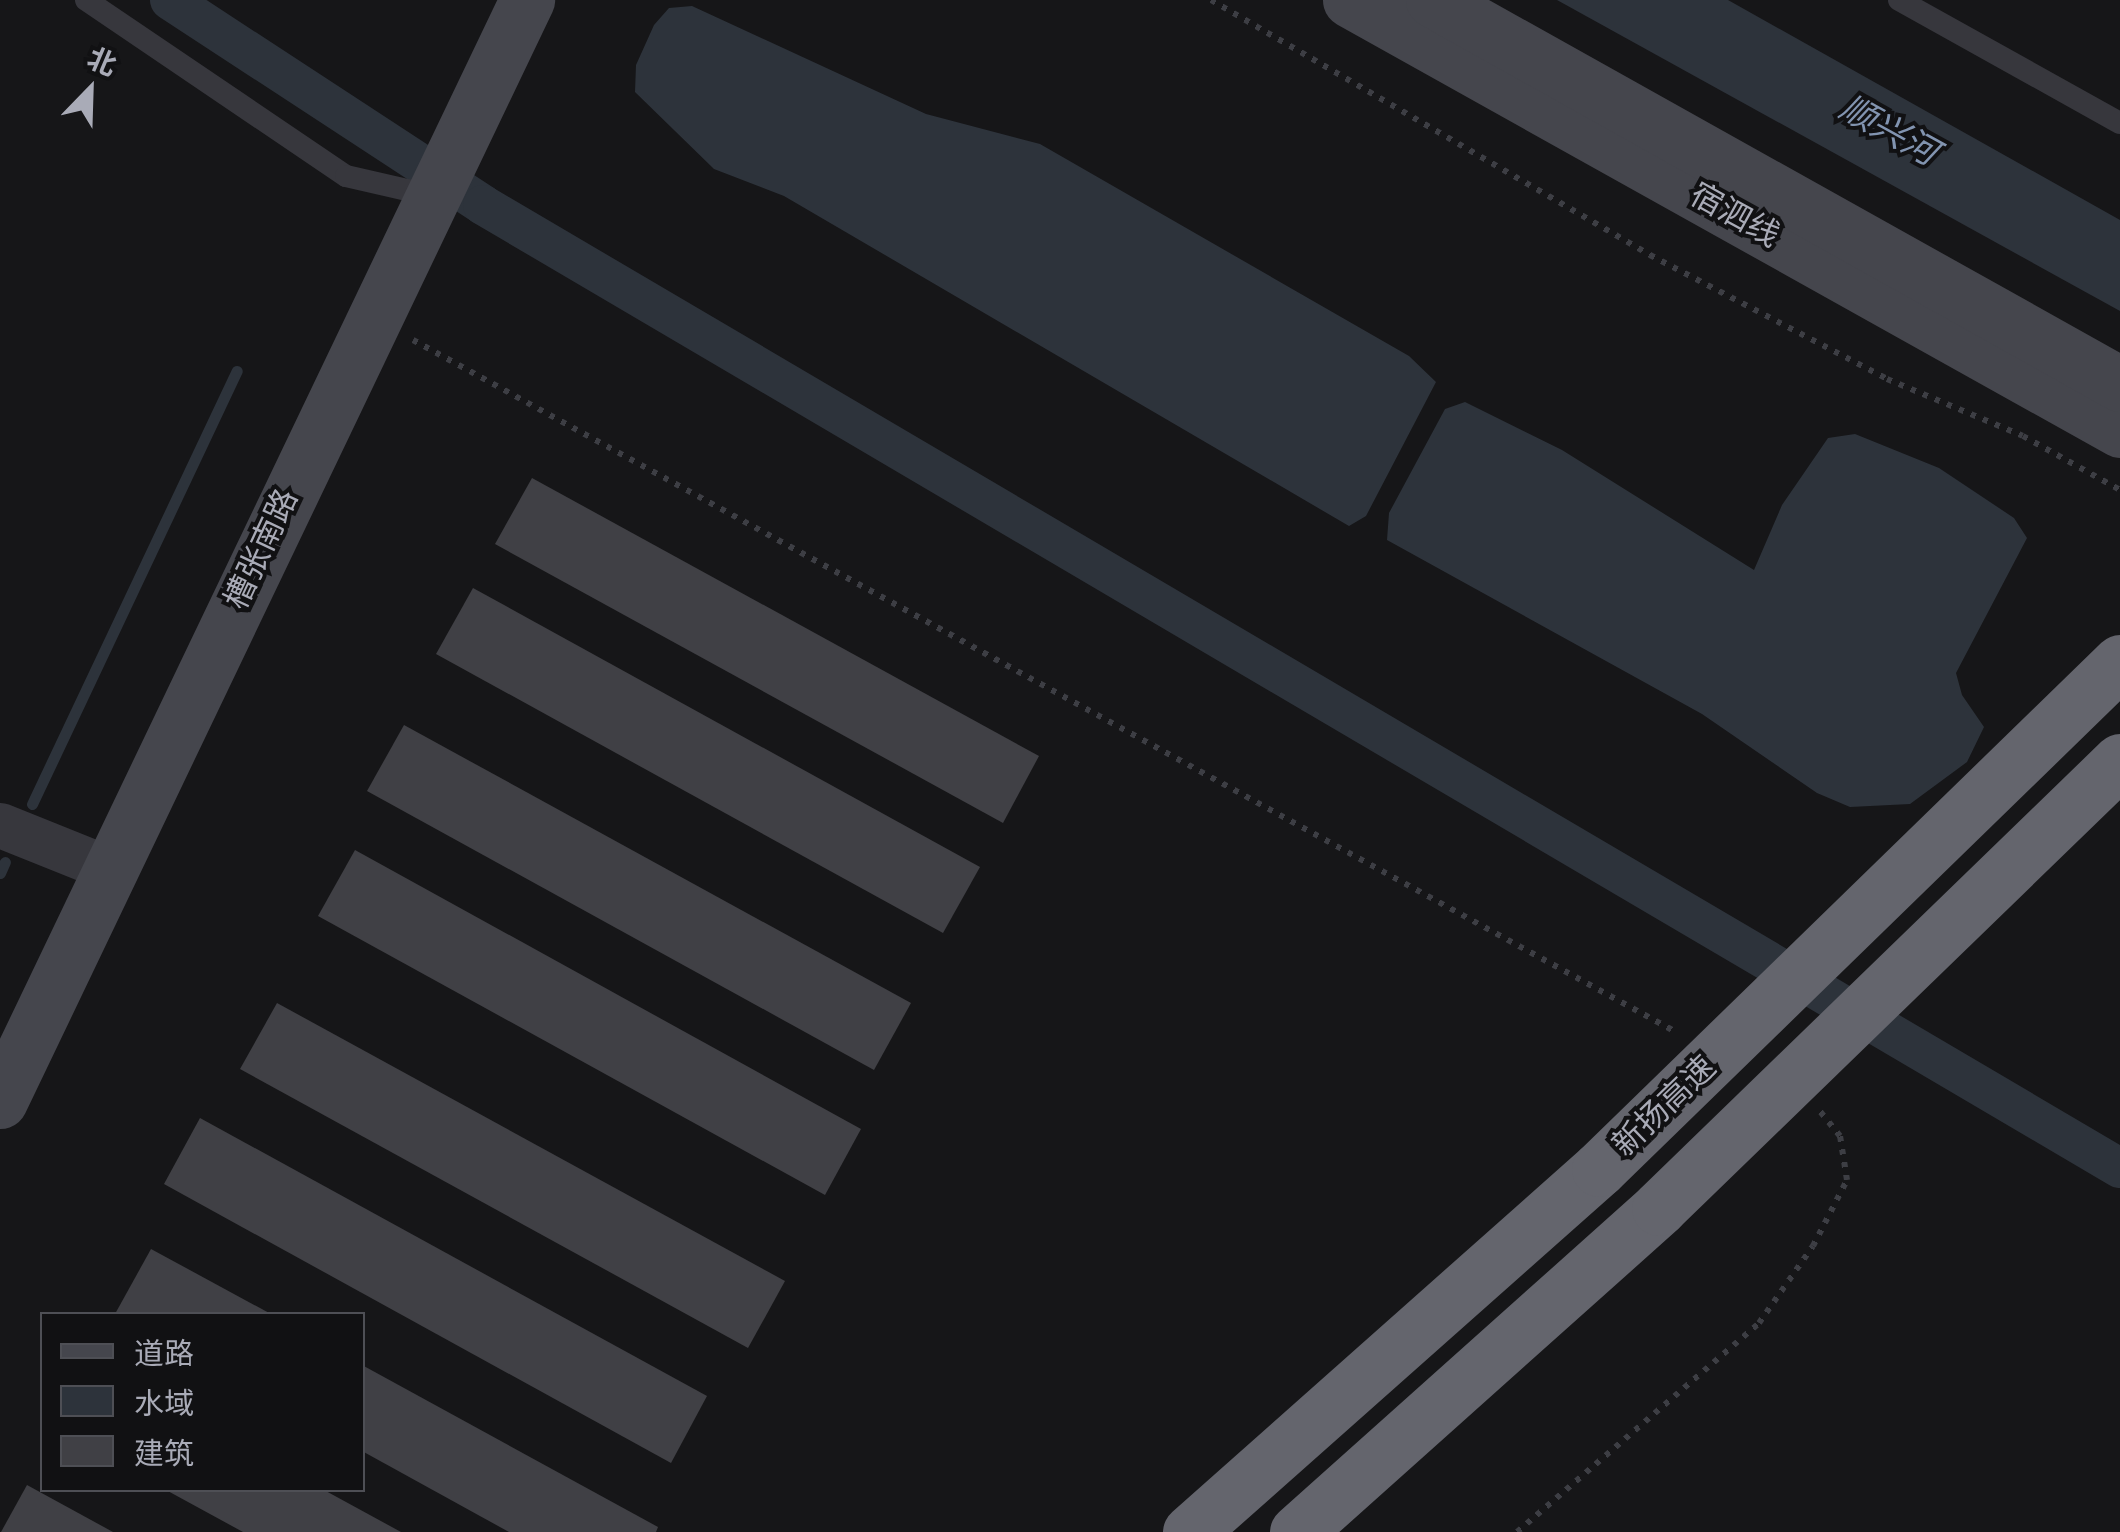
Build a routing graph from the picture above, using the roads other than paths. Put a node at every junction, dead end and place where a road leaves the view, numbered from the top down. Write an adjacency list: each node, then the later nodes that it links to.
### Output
1 (86, 0): 7 (lane)
2 (528, 0): 7 (main road, 槽张南路)
3 (1350, 0): 9 (main road, 宿泗线)
4 (1433, 0): 8 (main road, 宿泗线)
5 (1899, 0): 6 (lane)
6 (2120, 122)
7 (430, 194): 13 (main road, 槽张南路)
8 (2120, 384)
9 (2120, 430)
10 (2120, 662): 15 (highway, 新扬高速, bridge)
11 (2120, 761): 16 (highway, bridge)
12 (0, 826): 13 (street)
13 (110, 869): 14 (main road, 槽张南路)
14 (0, 1101)
15 (1190, 1532)
16 (1297, 1532)

